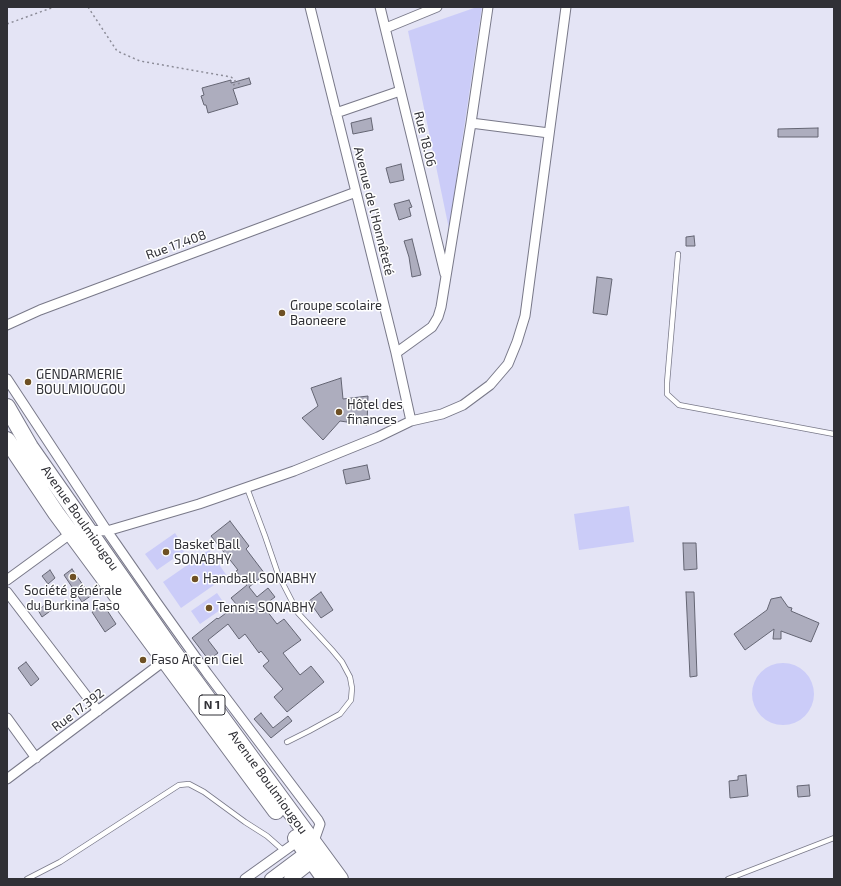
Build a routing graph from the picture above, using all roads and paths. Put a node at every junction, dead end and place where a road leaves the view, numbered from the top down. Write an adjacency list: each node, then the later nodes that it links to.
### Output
1 (54, 7): 8 (path)
2 (88, 7): 11 (path)
3 (310, 7): 14 (street, Avenue de l'Honnêteté)
4 (380, 7): 9 (street, Rue 18.06)
5 (437, 7): 9 (street)
6 (488, 7): 15 (street)
7 (566, 7): 16 (street)
8 (7, 24)
9 (386, 28): 13 (street, Rue 18.06)
10 (241, 83): 11 (path)
11 (237, 84): 12 (path)
12 (233, 85)
13 (400, 91): 14 (street); 19 (street, Rue 18.06)
14 (336, 113): 17 (street, Avenue de l'Honnêteté)
15 (471, 123): 16 (street); 19 (street)
16 (549, 133): 24 (street)
17 (356, 192): 20 (street, Rue 17.408); 21 (street, Avenue de l'Honnêteté)
18 (678, 254): 25 (lane)
19 (446, 277): 21 (street)
20 (7, 325)
21 (396, 353): 24 (street, Avenue de l'Honnêteté)
22 (7, 379): 29 (street)
23 (7, 407): 28 (highway, Avenue Boulmiougou / N 1)
24 (411, 421): 27 (street)
25 (834, 434)
26 (7, 440): 30 (highway, Avenue Boulmiougou / N 1)
27 (247, 488): 29 (street); 36 (lane)
28 (87, 530): 29 (street); 30 (street); 41 (highway, Avenue Boulmiougou / N 1)
29 (107, 531): 41 (street)
30 (70, 534): 31 (street); 33 (highway, Avenue Boulmiougou / N 1)
31 (7, 580)
32 (7, 592): 34 (street)
33 (164, 661): 34 (street, Rue 17.392); 41 (highway, Avenue Boulmiougou / N 1)
34 (98, 712): 37 (street, Rue 17.392)
35 (7, 718): 37 (street)
36 (287, 742)
37 (36, 758): 38 (street, Rue 17.392)
38 (7, 778)
39 (834, 838): 48 (lane)
40 (284, 851): 41 (street); 42 (lane); 43 (street)
41 (310, 851): 44 (main road); 45 (main road); 46 (highway, Avenue Boulmiougou / N 1); 47 (highway, Avenue Boulmiougou / N 1)
42 (27, 879)
43 (245, 879)
44 (271, 879)
45 (290, 879)
46 (325, 879)
47 (340, 879)
48 (728, 879)

